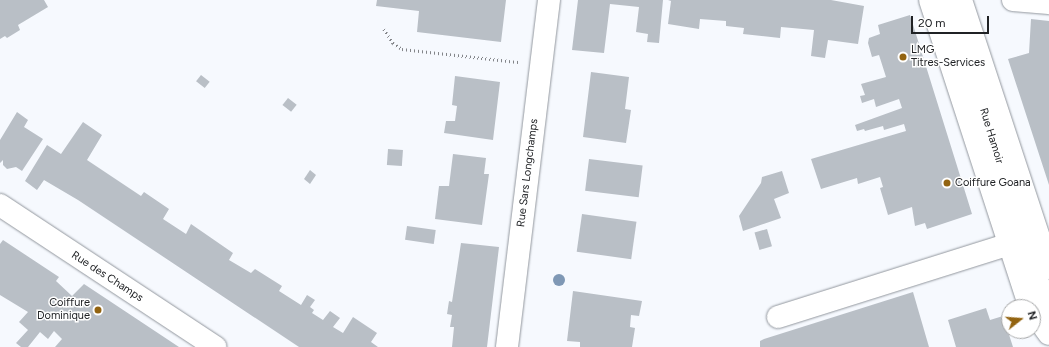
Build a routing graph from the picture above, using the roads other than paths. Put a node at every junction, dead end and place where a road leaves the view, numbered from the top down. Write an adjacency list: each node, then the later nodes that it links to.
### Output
1 (549, 0): 16 (street, Rue Sars Longchamps)
2 (930, 0): 8 (street, Rue Hamoir)
3 (948, 0): 12 (street, Rue Hamoir)
4 (961, 0): 9 (street, Rue Hamoir)
5 (1013, 0): 6 (street)
6 (1049, 3)
7 (0, 205): 15 (street, Rue des Champs)
8 (1009, 244): 10 (street, Rue Hamoir); 11 (street)
9 (1049, 268)
10 (1027, 299)
11 (778, 317)
12 (1049, 317)
13 (1041, 323): 14 (street)
14 (1049, 334)
15 (215, 347)
16 (507, 347)

